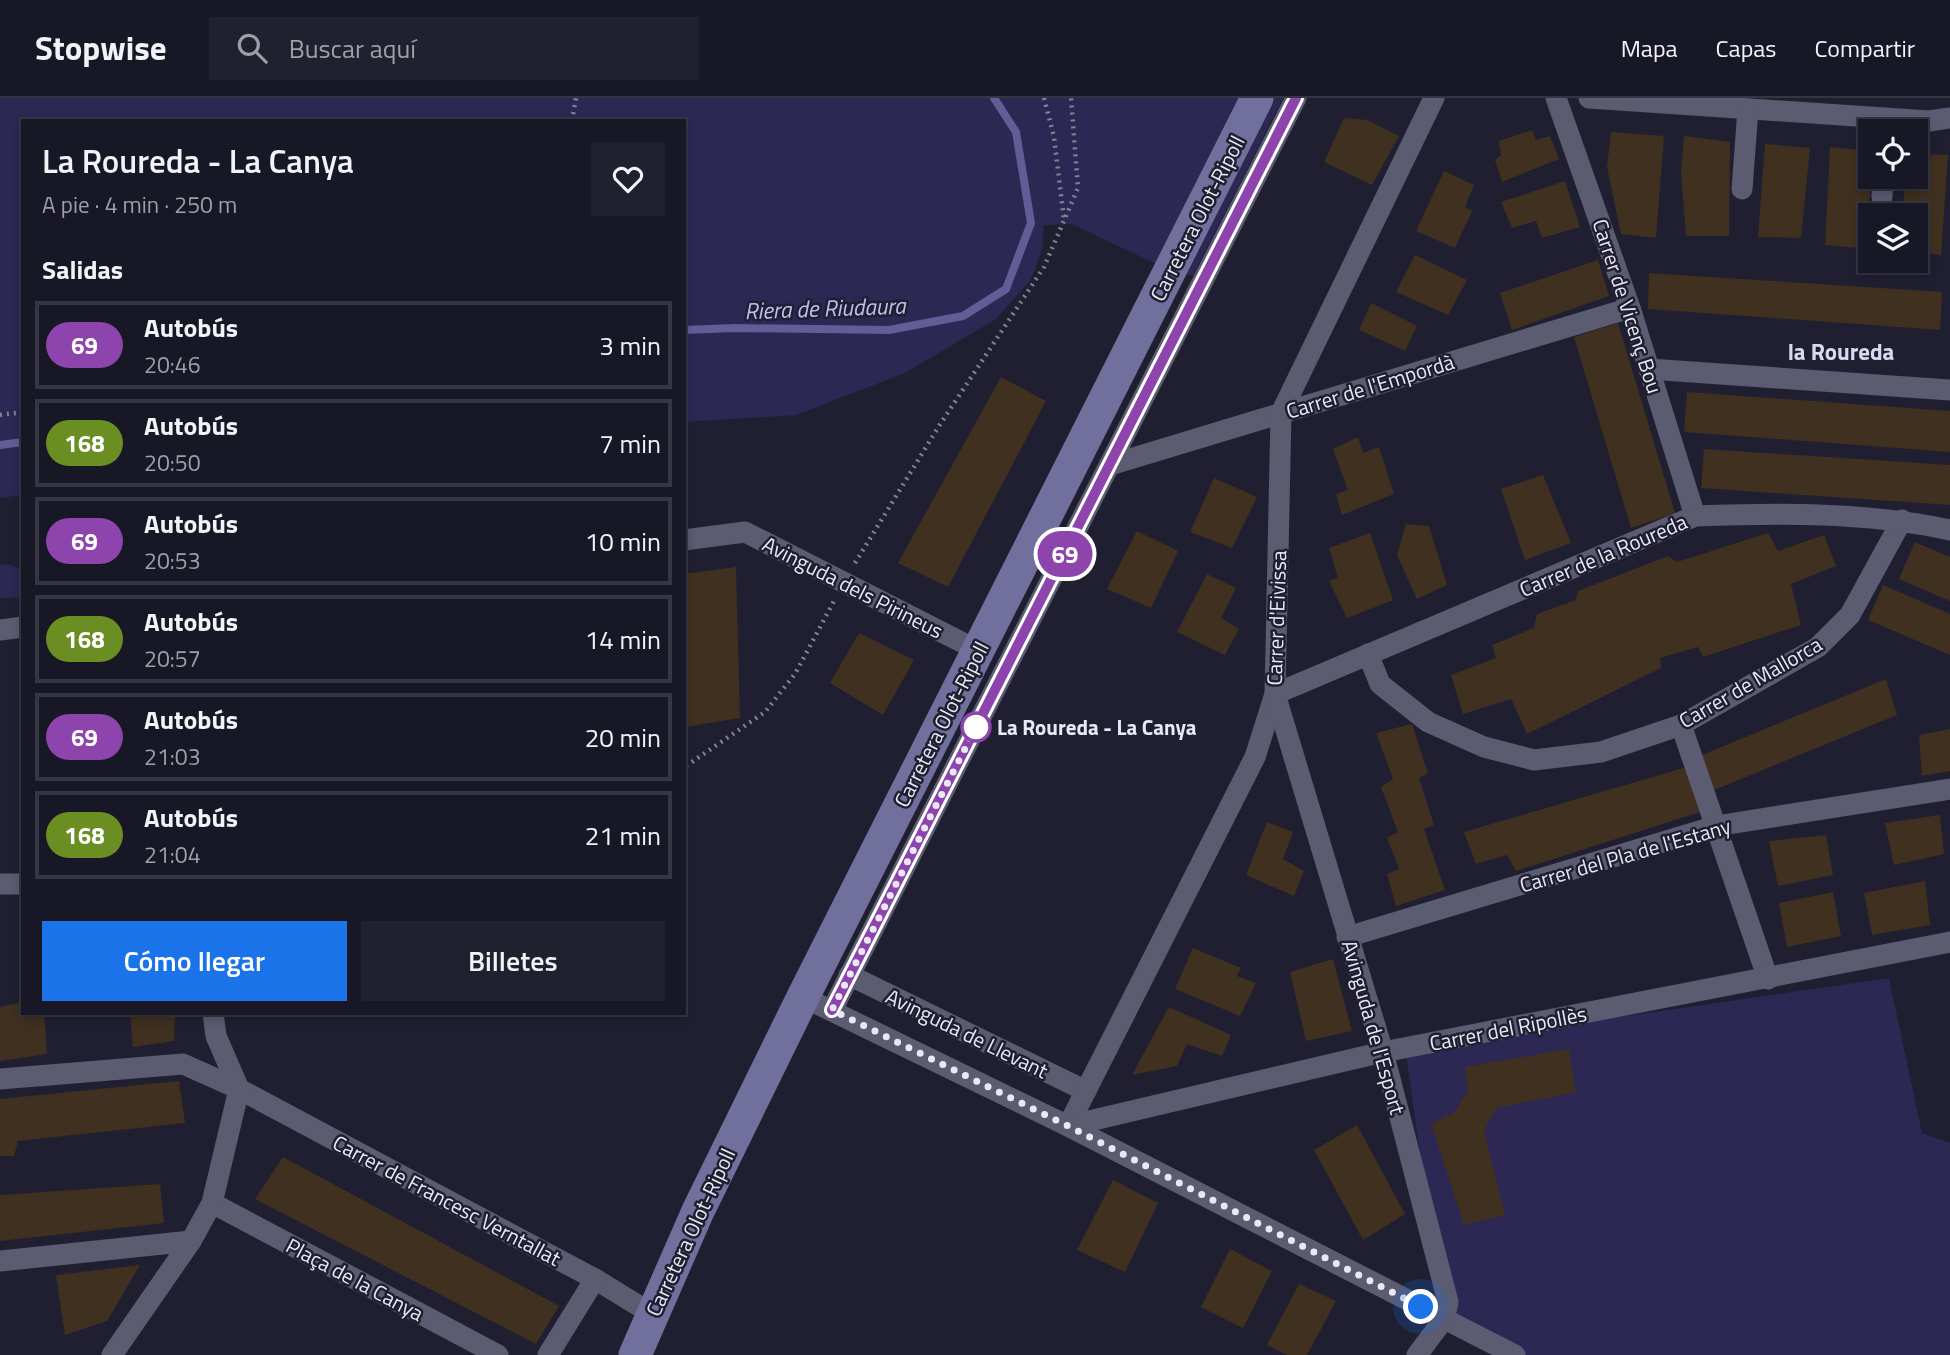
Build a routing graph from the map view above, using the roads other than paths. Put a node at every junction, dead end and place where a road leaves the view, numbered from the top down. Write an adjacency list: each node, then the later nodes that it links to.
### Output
1 (1257, 98): 23 (main road, Carretera Olot-Ripoll)
2 (1296, 98): 16 (street)
3 (1434, 98): 15 (street, Carrer d'Eivissa)
4 (1556, 98): 12 (street, Carrer de Vicenç Bou)
5 (1589, 98): 6 (street)
6 (1648, 99): 7 (street)
7 (1748, 110): 9 (street); 11 (street)
8 (1950, 118): 10 (street)
9 (1858, 121)
10 (1928, 121)
11 (1742, 189)
12 (1630, 308): 13 (street, Carrer de Vicenç Bou); 15 (street, Carrer de l'Empordà)
13 (1649, 369): 14 (street); 17 (street, Carrer de Vicenç Bou)
14 (1950, 390)
15 (1281, 413): 16 (street, Carrer de l'Empordà); 25 (street, Carrer d'Eivissa)
16 (1110, 465): 33 (street)
17 (1695, 516): 18 (street, Carrer de la Roureda); 24 (street, Carrer de la Roureda)
18 (1902, 520): 19 (street, Carrer de la Roureda); 26 (street, Carrer de Mallorca)
19 (1950, 530)
20 (686, 540): 23 (street, Avinguda dels Pirineus)
21 (21, 627): 22 (street)
22 (0, 630)
23 (979, 651): 35 (main road, Carretera Olot-Ripoll)
24 (1368, 654): 25 (street, Carrer de la Roureda); 26 (street, Carrer de Mallorca)
25 (1275, 694): 31 (street, Avinguda de l'Esport); 40 (street, Carrer d'Eivissa)
26 (1681, 725): 28 (street)
27 (1950, 789): 28 (street, Carrer del Pla de l'Estany)
28 (1716, 825): 31 (street, Carrer del Pla de l'Estany); 34 (street)
29 (0, 884): 30 (street)
30 (21, 884)
31 (1348, 937): 37 (street, Avinguda de l'Esport)
32 (1950, 942): 34 (street, Carrer del Ripollès)
33 (849, 975): 35 (street); 40 (street, Avinguda de Llevant)
34 (1768, 979): 37 (street, Carrer del Ripollès)
35 (818, 1004): 41 (street, Avinguda de Llevant); 46 (main road, Carretera Olot-Ripoll)
36 (213, 1015): 39 (street)
37 (1383, 1052): 41 (street, Carrer del Ripollès); 47 (street, Avinguda de l'Esport)
38 (0, 1079): 39 (street, Carrer de Francesc Verntallat)
39 (239, 1089): 42 (street); 45 (street, Carrer de Francesc Verntallat)
40 (1086, 1091): 41 (street, Carrer d'Eivissa)
41 (1068, 1126): 47 (street, Avinguda de Llevant)
42 (212, 1203): 43 (street); 49 (street, Plaça de la Canya)
43 (191, 1241): 44 (street); 48 (street)
44 (0, 1261)
45 (595, 1279): 46 (street, Carrer de Francesc Verntallat); 50 (street)
46 (653, 1314): 51 (main road, Carretera Olot-Ripoll)
47 (1444, 1319): 52 (street); 53 (street, Avinguda de Llevant)
48 (112, 1355)
49 (498, 1355)
50 (548, 1355)
51 (635, 1355)
52 (1417, 1355)
53 (1516, 1355)

